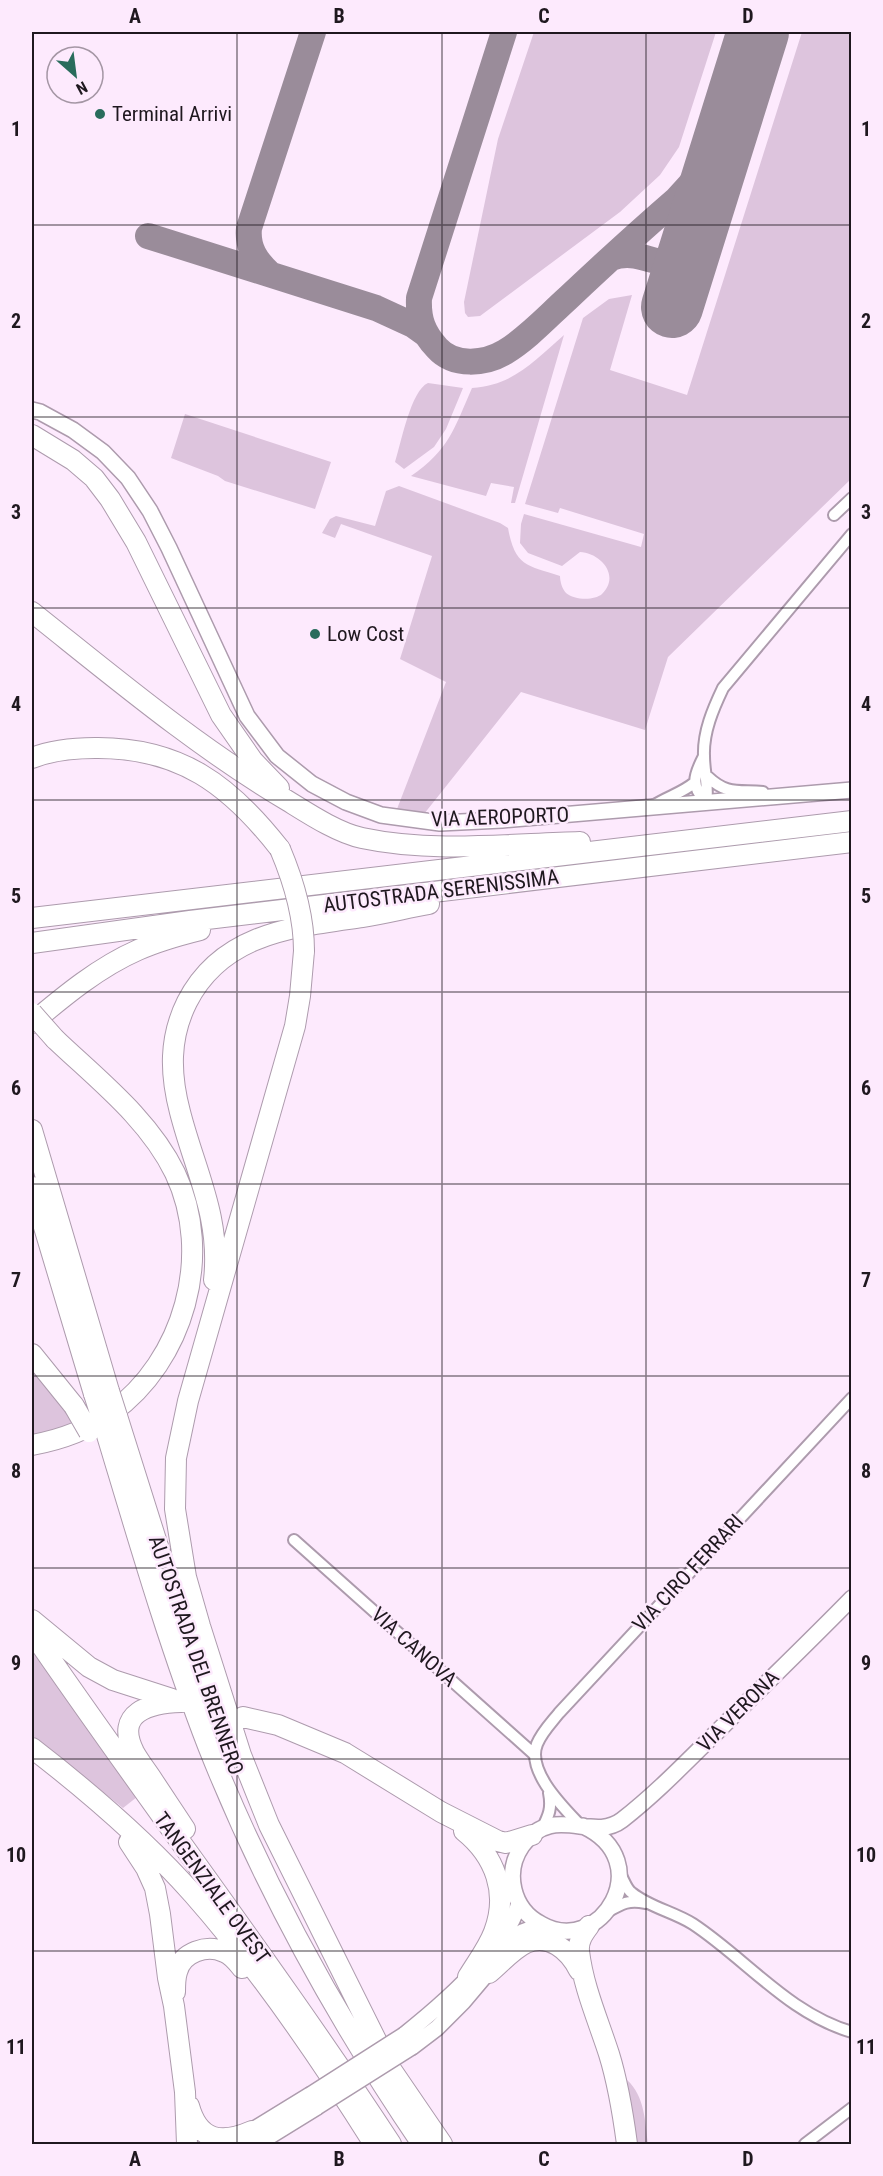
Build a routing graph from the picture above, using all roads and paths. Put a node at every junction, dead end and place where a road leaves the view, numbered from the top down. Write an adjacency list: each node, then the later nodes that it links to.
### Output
1 (32, 410): 15 (street, VIA AEROPORTO)
2 (32, 435): 14 (highway)
3 (852, 498): 4 (street)
4 (834, 515)
5 (852, 534): 7 (street)
6 (32, 612): 14 (highway)
7 (704, 756): 9 (street); 10 (street)
8 (32, 758): 27 (highway, bridge)
9 (708, 777): 12 (street); 13 (street)
10 (694, 783): 13 (street); 15 (street)
11 (852, 790): 12 (street, VIA AEROPORTO)
12 (798, 796): 13 (street, VIA AEROPORTO)
13 (706, 803): 15 (street, VIA AEROPORTO)
14 (295, 806): 17 (highway)
15 (648, 808)
16 (852, 821): 17 (highway, AUTOSTRADA SERENISSIMA)
17 (720, 837): 21 (highway, AUTOSTRADA SERENISSIMA)
18 (852, 842): 19 (highway, AUTOSTRADA SERENISSIMA)
19 (609, 871): 20 (highway, AUTOSTRADA SERENISSIMA); 27 (highway)
20 (277, 911): 22 (highway, AUTOSTRADA SERENISSIMA); 24 (highway)
21 (32, 918)
22 (32, 942)
23 (32, 1013): 32 (highway, bridge)
24 (32, 1023)
25 (32, 1130): 29 (highway, AUTOSTRADA DEL BRENNERO)
26 (32, 1186): 29 (highway, AUTOSTRADA DEL BRENNERO)
27 (210, 1324): 61 (highway)
28 (32, 1354): 31 (highway, bridge)
29 (102, 1392): 31 (highway, AUTOSTRADA DEL BRENNERO, bridge)
30 (852, 1398): 39 (street, VIA CIRO FERRARI)
31 (103, 1424): 61 (highway, AUTOSTRADA DEL BRENNERO); 69 (highway, AUTOSTRADA DEL BRENNERO)
32 (32, 1445)
33 (294, 1540): 39 (street, VIA CANOVA)
34 (852, 1598): 43 (street, VIA VERONA)
35 (32, 1620): 55 (highway)
36 (32, 1632): 55 (highway, TANGENZIALE OVEST)
37 (243, 1717): 42 (highway)
38 (32, 1748): 40 (highway, TANGENZIALE OVEST)
39 (535, 1755): 41 (street)
40 (80, 1785): 57 (highway); 60 (highway, TANGENZIALE OVEST)
41 (549, 1790): 44 (street); 45 (street)
42 (441, 1812): 45 (highway); 54 (highway)
43 (621, 1821): 44 (street); 46 (street)
44 (581, 1826): 45 (street); 46 (street)
45 (537, 1832): 48 (street)
46 (612, 1850): 47 (street)
47 (620, 1873): 49 (street); 50 (street)
48 (519, 1903): 51 (street); 54 (street)
49 (654, 1905): 50 (street); 58 (street)
50 (607, 1912): 52 (street)
51 (541, 1924): 52 (street); 53 (street)
52 (589, 1926): 56 (highway)
53 (489, 1973): 56 (highway); 59 (street)
54 (468, 1977): 59 (street)
55 (283, 1987): 68 (highway, TANGENZIALE OVEST)
56 (587, 1988): 71 (highway)
57 (174, 2006): 60 (highway); 62 (highway)
58 (852, 2032)
59 (408, 2041): 64 (street, bridge)
60 (312, 2051): 67 (highway, TANGENZIALE OVEST)
61 (392, 2072): 70 (highway, AUTOSTRADA DEL BRENNERO)
62 (185, 2092): 64 (highway); 65 (highway)
63 (852, 2108): 72 (street)
64 (254, 2138): 66 (street)
65 (187, 2145)
66 (231, 2145)
67 (374, 2145)
68 (391, 2145)
69 (422, 2145)
70 (442, 2145)
71 (627, 2145)
72 (805, 2145)

